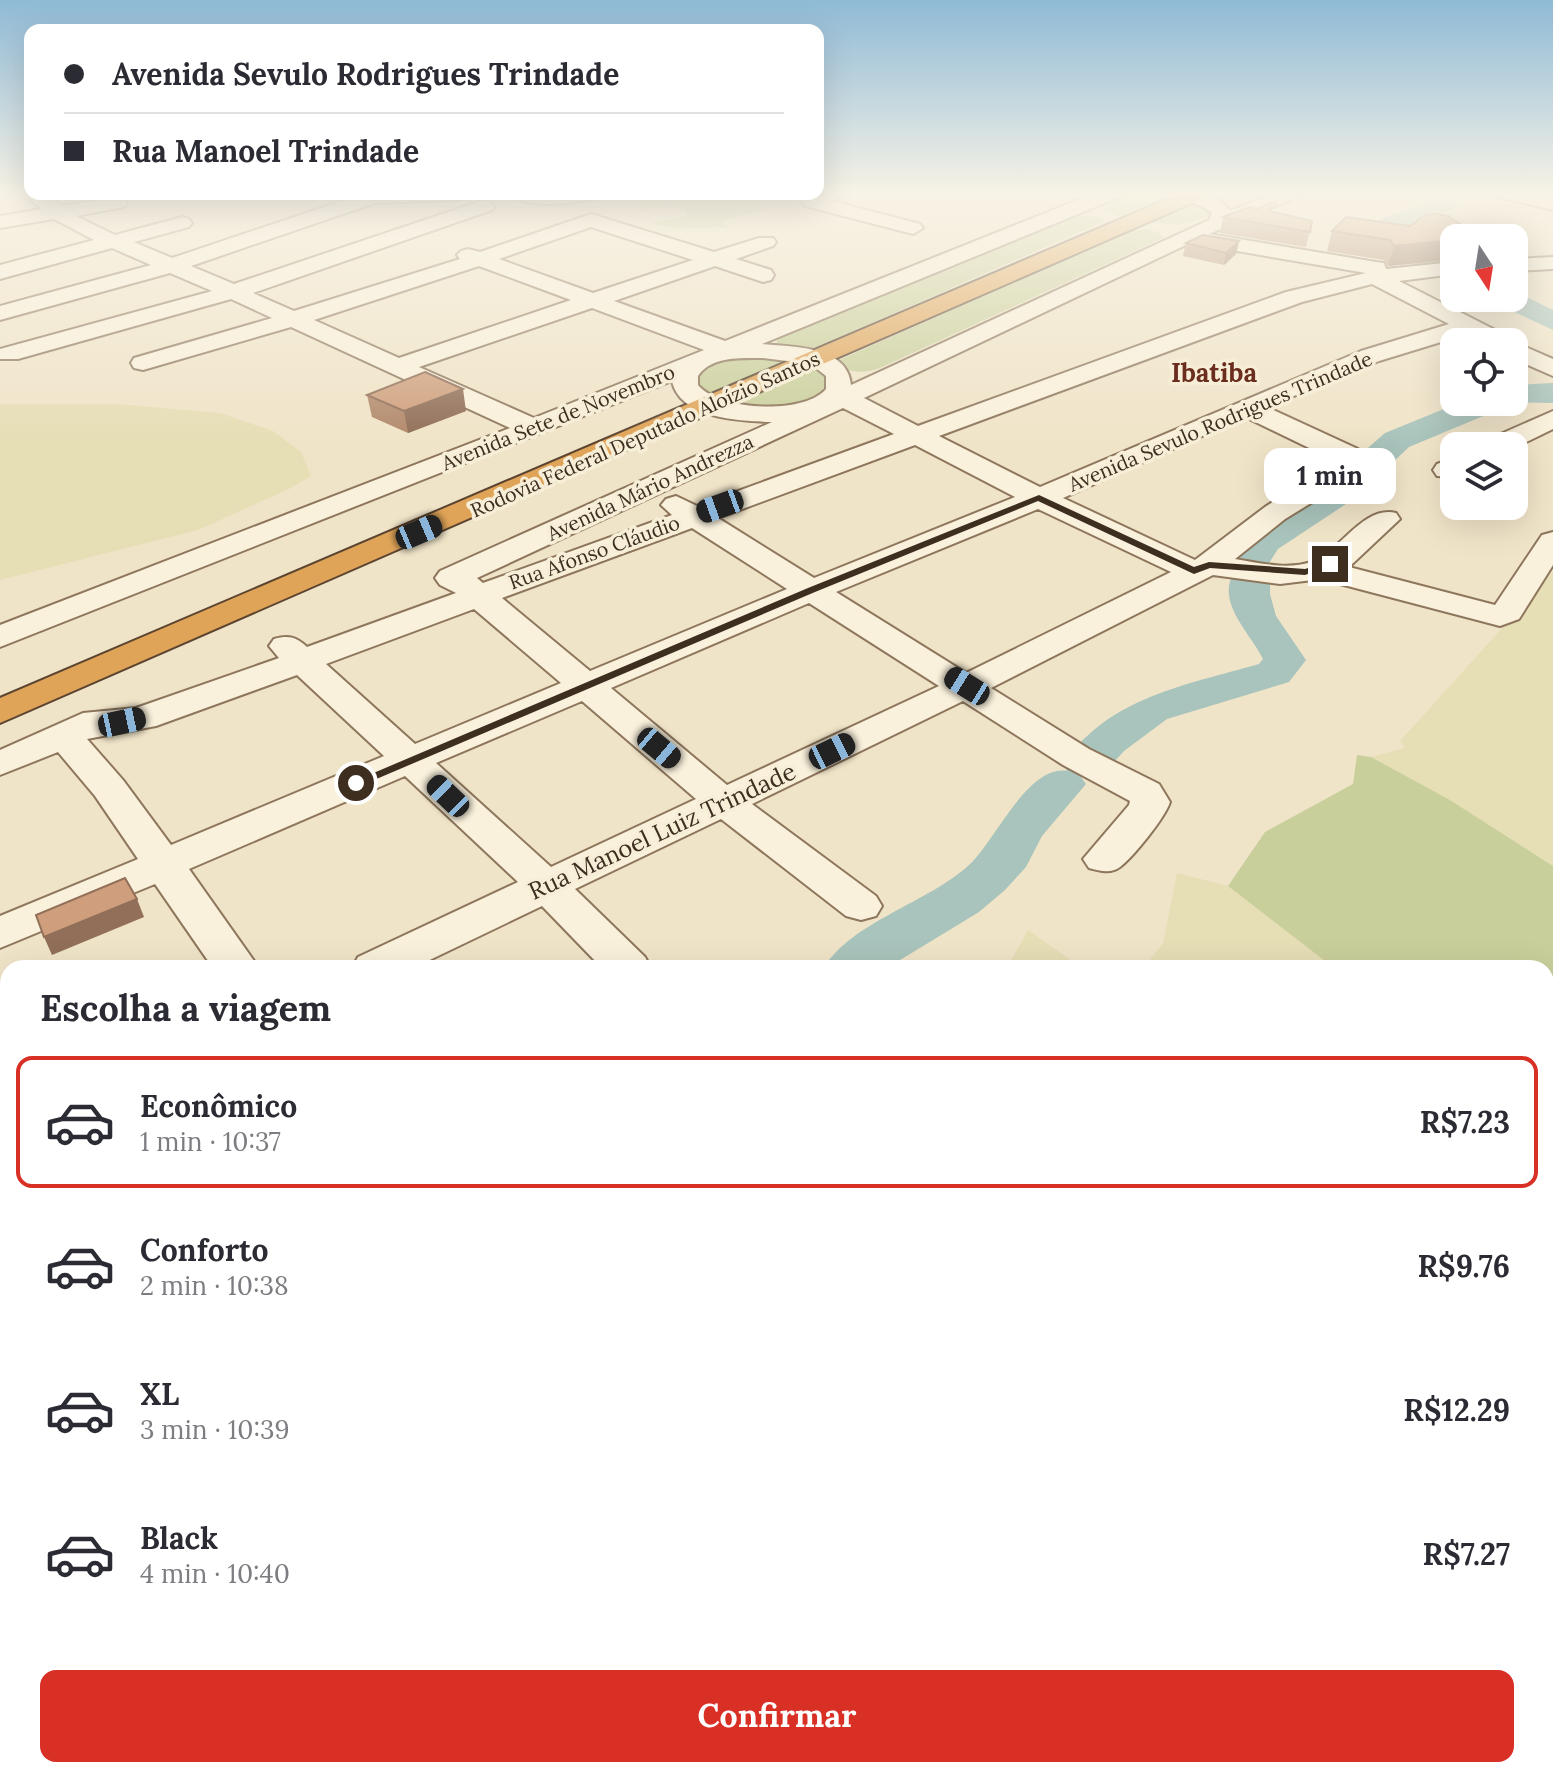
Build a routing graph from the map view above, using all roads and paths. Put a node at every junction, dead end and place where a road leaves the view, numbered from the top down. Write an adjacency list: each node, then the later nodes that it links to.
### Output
1 (3, 275): 15 (street)
2 (140, 275): 15 (street)
3 (192, 275): 13 (street)
4 (285, 275): 13 (street)
5 (429, 275): 17 (street)
6 (523, 275): 14 (street)
7 (668, 275): 14 (street)
8 (924, 275): 21 (street)
9 (1030, 275): 27 (highway, Rodovia Federal Deputado Aloízio Santos)
10 (1098, 275): 27 (street)
11 (1388, 275): 12 (street, Rua Afonso Cláudio)
12 (1375, 277): 18 (street); 35 (street, Rua Afonso Cláudio)
13 (233, 292): 17 (street); 20 (street)
14 (590, 300): 23 (street); 25 (street)
15 (45, 302): 16 (street); 20 (street)
16 (0, 313)
17 (288, 319): 20 (street); 25 (street)
18 (1469, 326): 19 (street); 30 (street, Avenida Sevulo Rodrigues Trindade)
19 (1473, 328)
20 (98, 332): 22 (street)
21 (771, 343): 23 (street, Avenida Sete de Novembro); 27 (street)
22 (9, 354)
23 (716, 354): 28 (street, Avenida Sete de Novembro); 29 (street)
24 (1528, 356): 26 (street)
25 (396, 367): 33 (street)
26 (1553, 369)
27 (831, 384): 29 (highway, Rodovia Federal Deputado Aloízio Santos); 32 (street, Avenida Mário Andrezza); 35 (street)
28 (618, 393): 29 (street); 33 (street, Avenida Sete de Novembro)
29 (702, 400): 32 (street); 49 (highway, Rodovia Federal Deputado Aloízio Santos)
30 (1245, 407): 37 (street, Avenida Sevulo Rodrigues Trindade); 41 (street, Rua Manoel Luiz Trindade)
31 (1553, 419): 34 (street)
32 (752, 425): 36 (street, Avenida Mário Andrezza)
33 (533, 428): 45 (street, Avenida Sete de Novembro)
34 (1526, 432)
35 (917, 436): 37 (street); 38 (street, Rua Afonso Cláudio)
36 (652, 488): 38 (street); 43 (street, Avenida Mário Andrezza)
37 (1039, 498): 41 (street); 44 (street, Avenida Sevulo Rodrigues Trindade)
38 (692, 516): 43 (street, Rua Afonso Cláudio); 44 (street)
39 (1385, 519): 42 (street)
40 (1553, 541): 42 (street)
41 (1218, 568): 42 (street); 48 (street, Rua Manoel Luiz Trindade)
42 (1320, 569)
43 (466, 586): 46 (street, Rua Afonso Cláudio); 47 (street)
44 (812, 590): 47 (street, Avenida Sevulo Rodrigues Trindade); 48 (street)
45 (0, 637)
46 (294, 653): 50 (street, Rua Afonso Cláudio); 51 (street)
47 (584, 686): 51 (street, Avenida Sevulo Rodrigues Trindade); 53 (street)
48 (967, 686): 53 (street, Rua Manoel Luiz Trindade); 54 (street)
49 (0, 712)
50 (68, 733): 52 (street); 55 (street)
51 (411, 761): 55 (street, Avenida Sevulo Rodrigues Trindade); 56 (street)
52 (0, 764)
53 (724, 802): 56 (street, Rua Manoel Luiz Trindade); 57 (street)
54 (1104, 859)
55 (163, 862): 58 (street, Avenida Sevulo Rodrigues Trindade); 59 (street)
56 (547, 886): 60 (street, Rua Manoel Luiz Trindade); 61 (street)
57 (861, 906)
58 (0, 933)
59 (231, 960)
60 (391, 960)
61 (621, 960)

